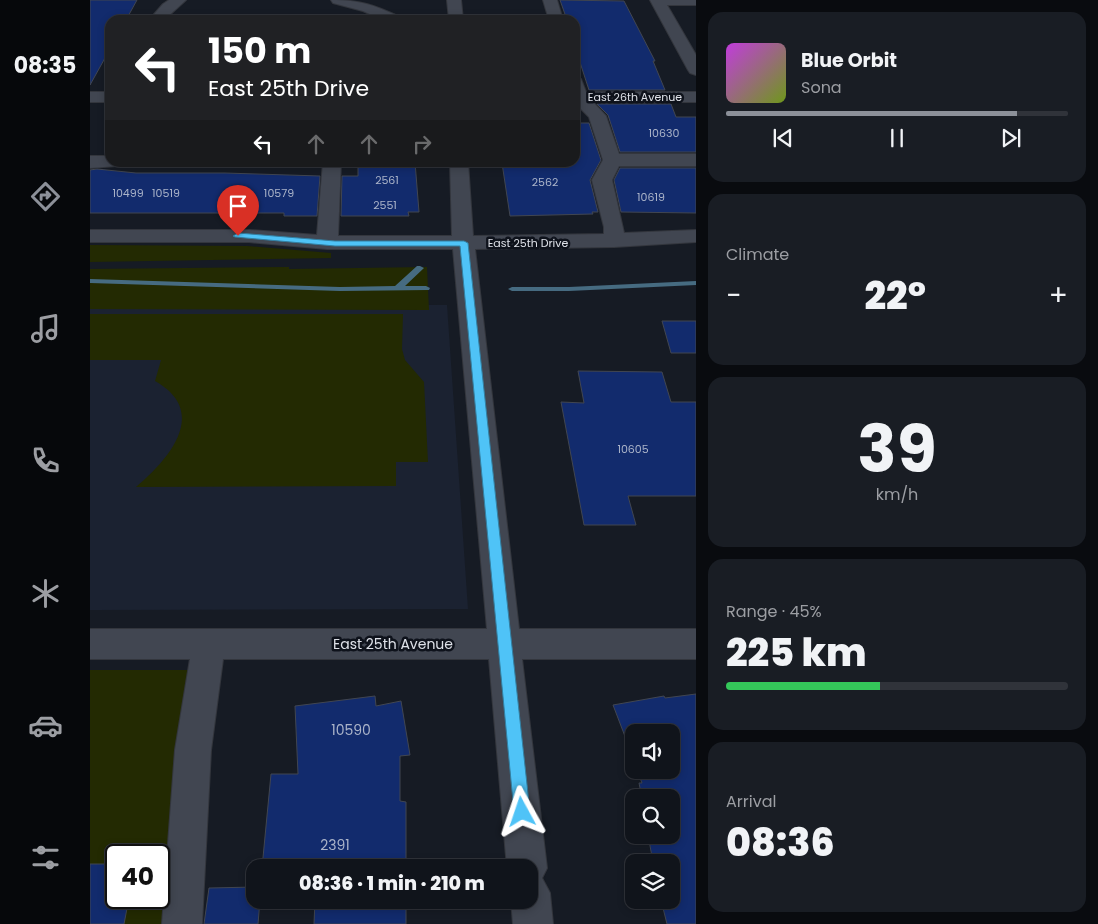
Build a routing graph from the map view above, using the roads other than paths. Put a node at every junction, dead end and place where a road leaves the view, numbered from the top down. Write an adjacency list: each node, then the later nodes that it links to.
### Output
1 (179, 0): 7 (street)
2 (338, 0): 8 (street)
3 (454, 0): 9 (street)
4 (550, 0): 10 (street)
5 (658, 1): 6 (street); 11 (street)
6 (696, 1)
7 (160, 15)
8 (384, 15)
9 (456, 15)
10 (554, 15)
11 (689, 45): 12 (street)
12 (696, 70)
13 (580, 92): 17 (street, East 26th Avenue)
14 (90, 97): 15 (street)
15 (105, 97)
16 (580, 97): 18 (street)
17 (696, 97)
18 (612, 160): 19 (street); 26 (street)
19 (696, 160)
20 (90, 162): 21 (street)
21 (105, 162)
22 (332, 167): 27 (street)
23 (459, 167): 28 (street)
24 (90, 236): 27 (street, East 25th Drive)
25 (696, 236): 26 (street, East 25th Drive)
26 (614, 240): 28 (street, East 25th Drive)
27 (327, 243): 28 (street, East 25th Drive)
28 (464, 243): 31 (street)
29 (90, 644): 30 (street, East 25th Avenue)
30 (209, 644): 31 (street, East 25th Avenue); 35 (street)
31 (506, 644): 32 (street, East 25th Avenue); 33 (street)
32 (696, 644)
33 (527, 859)
34 (532, 909): 36 (street)
35 (182, 924)
36 (533, 924)

